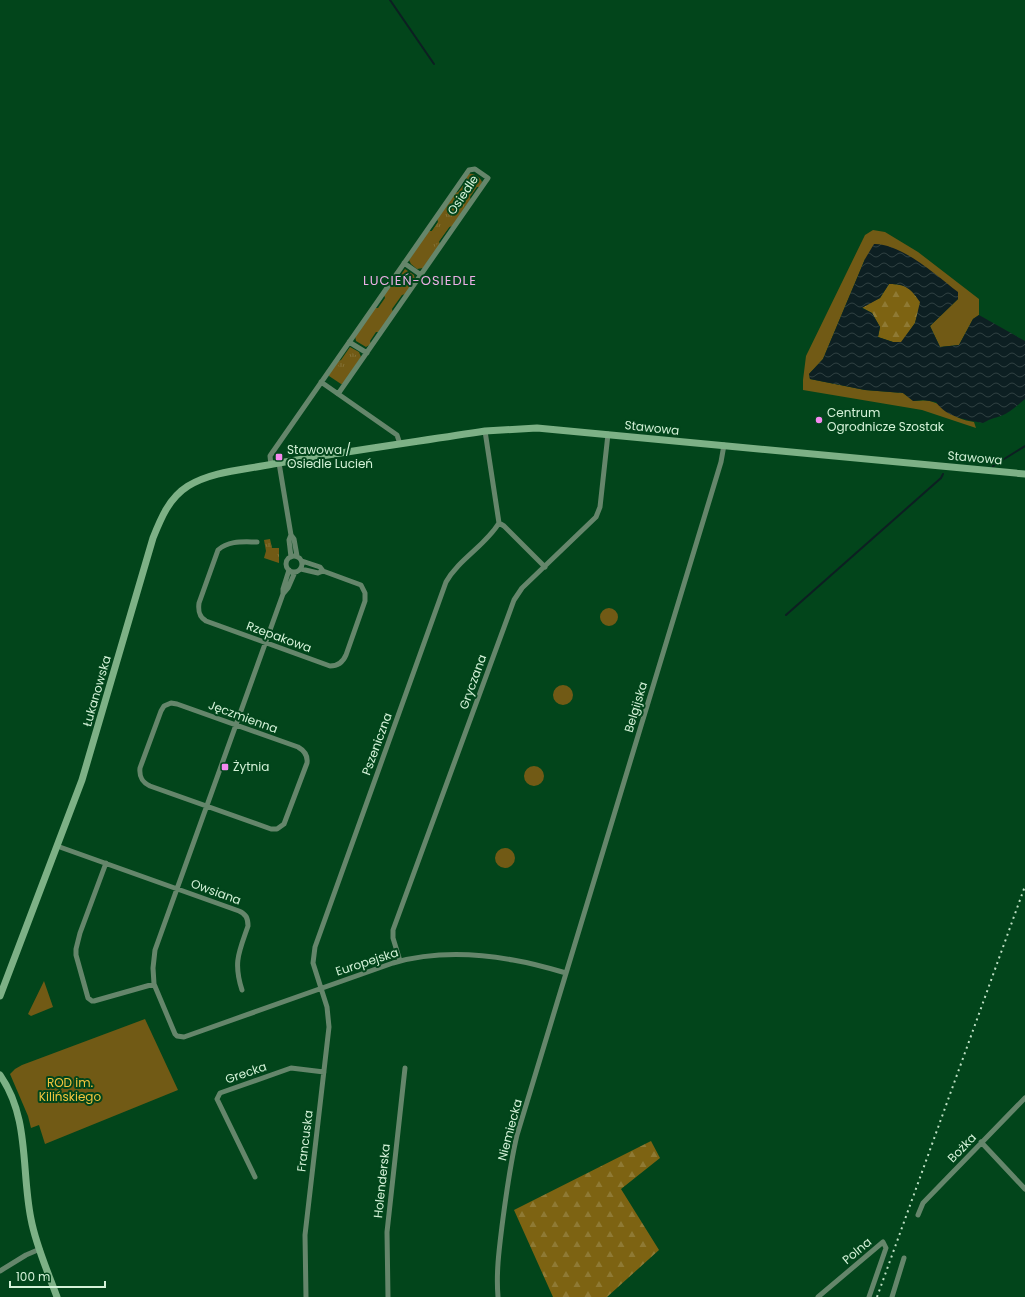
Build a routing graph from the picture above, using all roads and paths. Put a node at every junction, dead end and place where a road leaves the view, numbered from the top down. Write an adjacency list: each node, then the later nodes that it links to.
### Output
1 (404, 263): 2 (street); 2 (street, Osiedle); 3 (street, Osiedle)
2 (421, 275): 4 (street, Osiedle)
3 (349, 342): 4 (street); 5 (street, Osiedle)
4 (367, 353): 6 (street, Osiedle)
5 (321, 382): 6 (street); 12 (street, Osiedle)
6 (338, 394): 9 (street)
7 (485, 431): 8 (street, Stawowa); 9 (street, Stawowa); 14 (street)
8 (608, 434): 10 (street, Stawowa); 20 (street, Gryczana)
9 (400, 444): 11 (street, Stawowa)
10 (724, 446): 13 (street, Stawowa); 33 (street, Belgijska)
11 (279, 463): 12 (street, Łukanowska); 15 (street)
12 (271, 465): 29 (street, Łukanowska)
13 (1025, 474)
14 (498, 523): 20 (street); 35 (street, Pszeniczna)
15 (291, 535): 17 (street); 18 (street)
16 (257, 542): 26 (street, Rzepakowa)
17 (297, 556): 18 (street); 19 (street)
18 (291, 557): 22 (street)
19 (302, 561): 21 (street); 24 (street, Rzepakowa)
20 (545, 567): 32 (street, Gryczana)
21 (301, 569): 23 (street); 24 (street, Rzepakowa)
22 (288, 570): 23 (street); 25 (street)
23 (295, 572): 25 (street)
24 (323, 572): 26 (street, Rzepakowa)
25 (283, 594): 26 (street)
26 (265, 643): 27 (street)
27 (236, 725): 28 (street); 28 (street, Jęczmienna); 28 (street, Jęczmienna)
28 (206, 806): 31 (street)
29 (57, 846): 30 (street, Owsiana); 37 (street, Łukanowska)
30 (106, 863): 31 (street, Owsiana); 34 (street)
31 (177, 888): 34 (street); 36 (street, Owsiana)
32 (400, 961): 33 (street, Europejska); 35 (street, Europejska)
33 (566, 973): 52 (street, Niemiecka)
34 (154, 984): 35 (street, Europejska)
35 (322, 988): 39 (street, Francuska)
36 (242, 990)
37 (0, 996)
38 (405, 1068): 51 (street, Holenderska)
39 (324, 1072): 43 (street, Grecka); 50 (street, Francuska)
40 (0, 1075): 46 (street)
41 (1025, 1098): 42 (street, Bożka)
42 (981, 1142): 44 (street); 45 (street, Bożka)
43 (255, 1177)
44 (1025, 1189)
45 (918, 1215)
46 (40, 1249): 48 (street); 49 (street)
47 (904, 1258): 55 (street)
48 (0, 1271)
49 (57, 1297)
50 (306, 1297)
51 (388, 1297)
52 (498, 1297)
53 (818, 1297): 54 (street, Polna)
54 (869, 1297)
55 (892, 1297)

